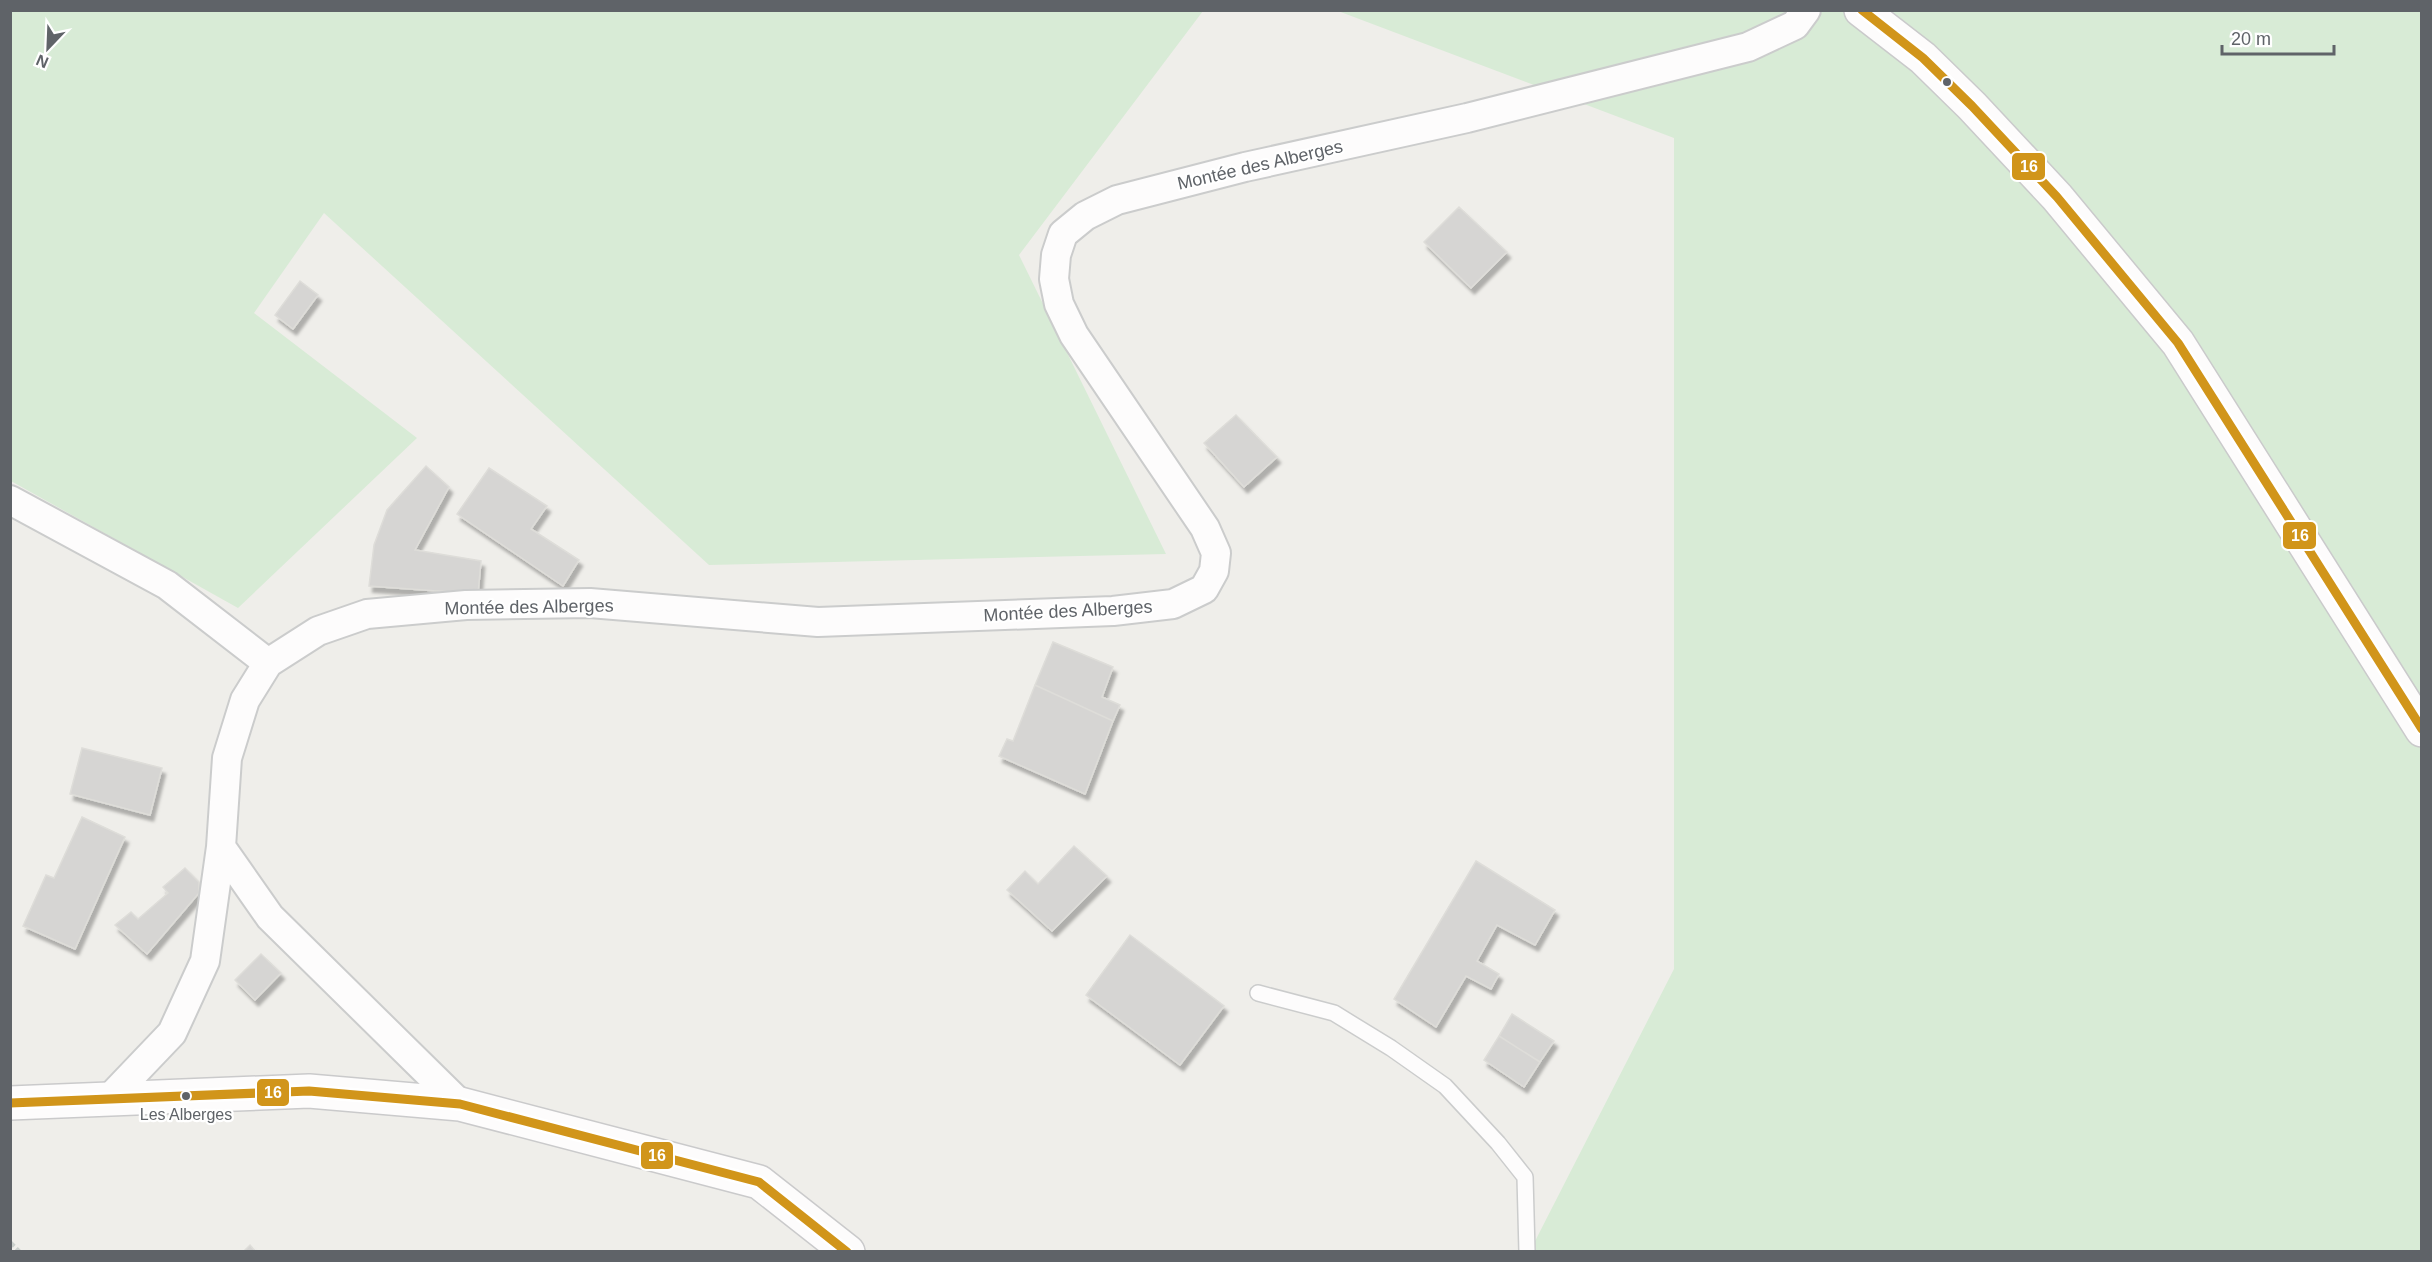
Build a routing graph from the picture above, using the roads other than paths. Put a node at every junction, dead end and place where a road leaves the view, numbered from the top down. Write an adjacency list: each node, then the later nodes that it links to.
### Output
1 (1806, 10): 4 (street, Montée des Alberges)
2 (1861, 10): 5 (street)
3 (10, 500): 4 (street)
4 (268, 663): 6 (street, Montée des Alberges)
5 (2421, 730)
6 (221, 847): 8 (street, Montée des Alberges); 10 (street)
7 (1258, 993): 12 (lane)
8 (109, 1099): 9 (street); 10 (street)
9 (10, 1103)
10 (460, 1104): 11 (street)
11 (848, 1251)
12 (1527, 1251)

